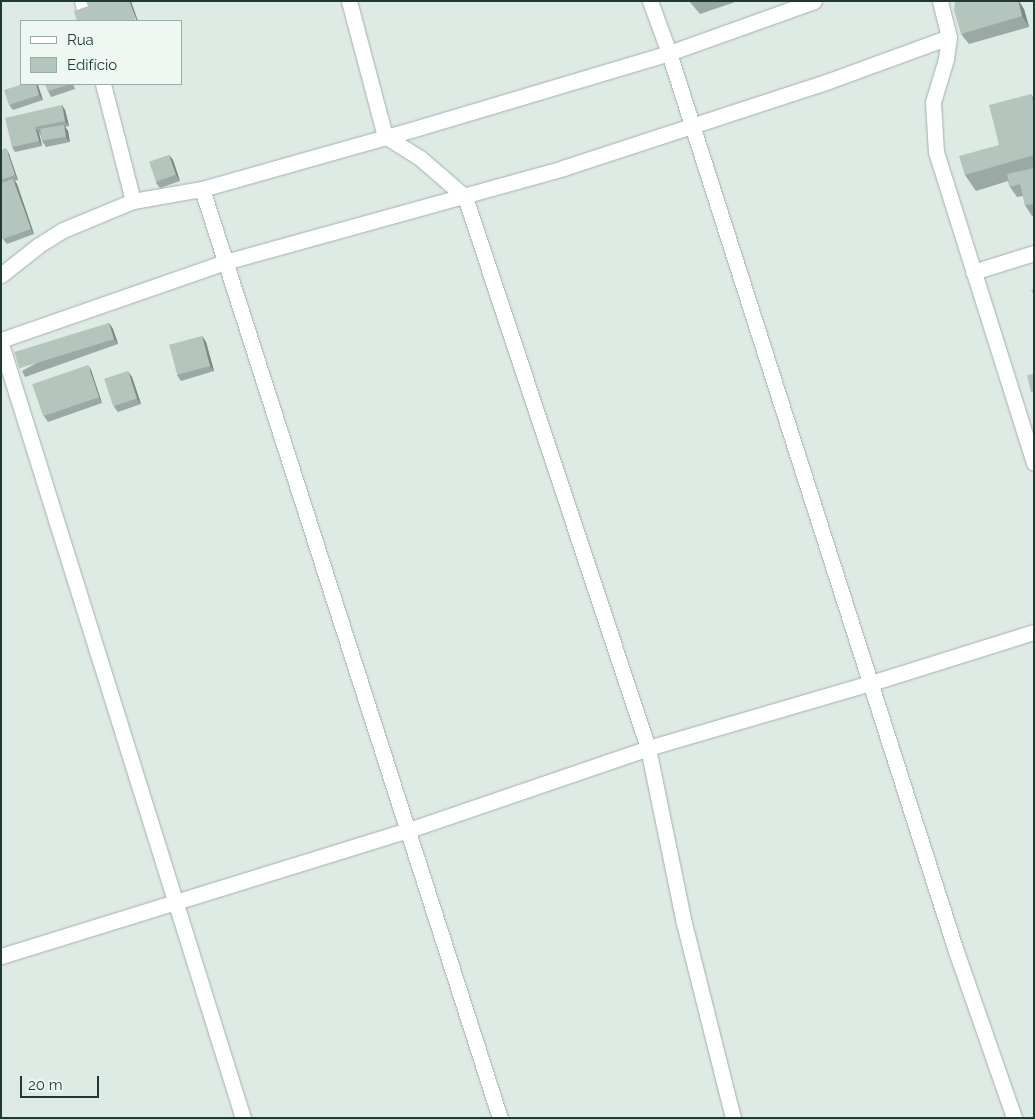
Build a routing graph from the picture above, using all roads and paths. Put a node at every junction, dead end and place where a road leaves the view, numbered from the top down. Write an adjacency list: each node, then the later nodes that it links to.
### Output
1 (82, 1): 6 (street)
2 (349, 1): 11 (street)
3 (650, 1): 8 (street)
4 (814, 1): 8 (street)
5 (940, 1): 7 (street)
6 (87, 20)
7 (949, 37): 10 (street); 17 (street)
8 (669, 53): 10 (street); 11 (street)
9 (103, 85): 14 (street)
10 (692, 126): 13 (street); 22 (street)
11 (386, 136): 12 (street); 13 (street)
12 (202, 189): 14 (street); 16 (street)
13 (465, 197): 16 (street); 23 (street)
14 (133, 201): 18 (street)
15 (1034, 253): 17 (street)
16 (226, 262): 19 (street); 24 (street)
17 (973, 272): 20 (street)
18 (1, 274)
19 (1, 342): 25 (street)
20 (1034, 463)
21 (1034, 632): 22 (street)
22 (871, 683): 23 (street); 30 (street)
23 (648, 748): 24 (street); 29 (street)
24 (409, 830): 25 (street); 28 (street)
25 (175, 903): 26 (street); 27 (street)
26 (1, 956)
27 (242, 1118)
28 (500, 1118)
29 (733, 1118)
30 (1014, 1118)

